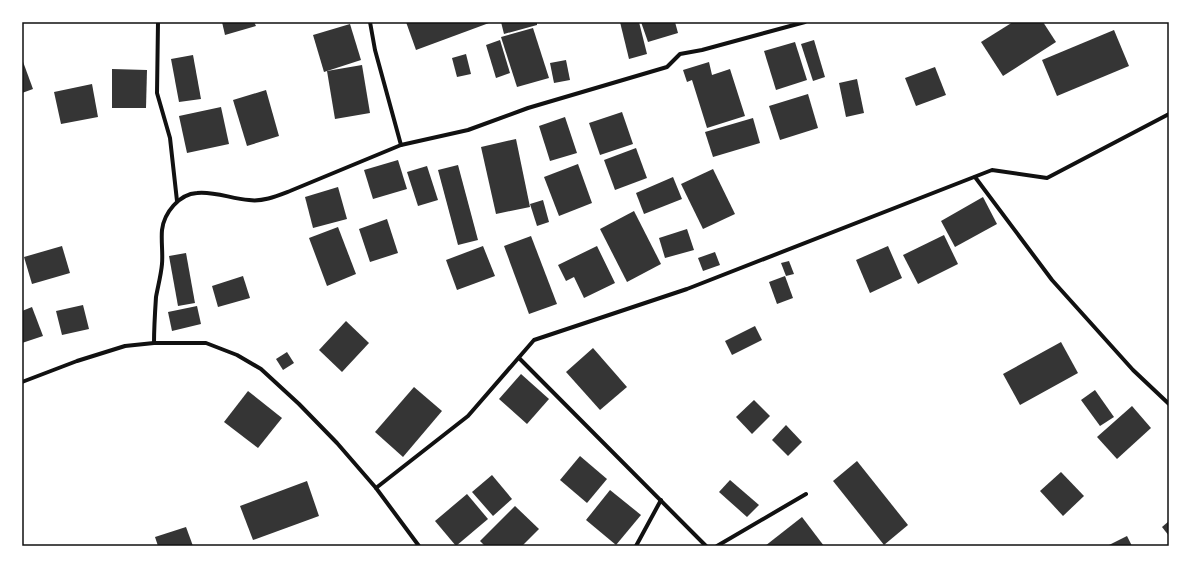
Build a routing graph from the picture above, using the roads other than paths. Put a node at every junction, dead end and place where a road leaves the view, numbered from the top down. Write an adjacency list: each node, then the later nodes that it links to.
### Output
1 (158, 22): 7 (street)
2 (370, 22): 5 (street)
3 (805, 22): 5 (street)
4 (1169, 114): 6 (street)
5 (401, 144): 7 (street)
6 (975, 177): 9 (street); 11 (street)
7 (177, 201): 8 (street)
8 (154, 343): 10 (street); 12 (street)
9 (519, 358): 12 (street); 14 (street)
10 (22, 382)
11 (1169, 404)
12 (376, 488): 15 (street)
13 (806, 494): 18 (street)
14 (661, 500): 16 (street); 17 (street)
15 (418, 546)
16 (636, 546)
17 (706, 546)
18 (717, 546)

